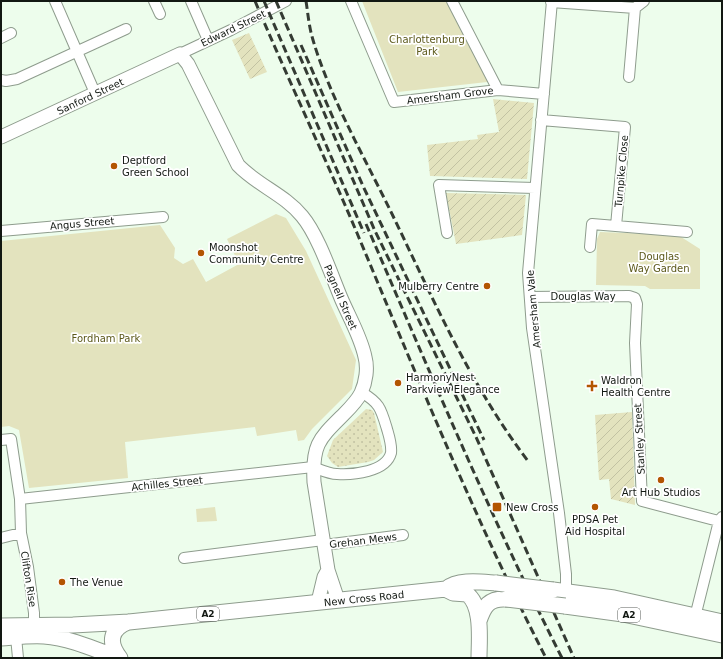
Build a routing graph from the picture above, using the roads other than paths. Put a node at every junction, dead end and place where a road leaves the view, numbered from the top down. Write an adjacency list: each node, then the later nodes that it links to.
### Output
1 (55, 1): 15 (street)
2 (154, 1): 10 (street)
3 (191, 1): 14 (street)
4 (286, 1): 14 (street, Edward Street)
5 (351, 1): 19 (street, Amersham Grove)
6 (452, 1): 19 (street)
7 (644, 1): 9 (street)
8 (551, 2): 9 (street); 21 (street, Amersham Vale)
9 (635, 8): 17 (street)
10 (160, 14)
11 (126, 29): 15 (street)
12 (11, 33): 13 (street)
13 (1, 38)
14 (208, 40): 16 (street, Edward Street)
15 (77, 52): 18 (street); 20 (street)
16 (180, 54): 20 (main road, Sanford Street); 33 (main road, Pagnell Street)
17 (629, 77)
18 (1, 80)
19 (498, 90): 21 (street, Amersham Grove)
20 (95, 93): 23 (main road, Sanford Street)
21 (544, 94): 22 (street, Amersham Vale)
22 (542, 120): 24 (street, Amersham Vale); 26 (street, Turnpike Close)
23 (1, 138)
24 (535, 188): 29 (street); 31 (street, Amersham Vale)
25 (163, 217): 27 (street, Angus Street)
26 (616, 226): 28 (street); 30 (street)
27 (1, 231)
28 (687, 232)
29 (447, 233)
30 (590, 246)
31 (530, 297): 32 (street, Douglas Way); 45 (street, Amersham Vale)
32 (635, 298): 37 (street, Stanley Street)
33 (361, 392): 35 (main road, Pagnell Street); 35 (street)
34 (1, 440): 36 (street, Clifton Rise)
35 (313, 467): 36 (street, Achilles Street); 41 (main road, Pagnell Street)
36 (20, 499): 38 (street, Clifton Rise)
37 (721, 520): 50 (street)
38 (21, 534): 40 (street); 52 (street, Clifton Rise)
39 (403, 535): 41 (street, Grehan Mews)
40 (1, 538)
41 (323, 543): 42 (street, Grehan Mews); 43 (main road, Pagnell Street)
42 (184, 558)
43 (328, 570): 46 (main road, Pagnell Street); 47 (main road, Pagnell Street)
44 (446, 589): 45 (highway, New Cross Road / A2, bridge); 46 (highway, New Cross Road / A2); 48 (highway, A2)
45 (563, 596): 48 (highway, New Cross Road / A2, bridge); 50 (highway, New Cross Road / A2)
46 (338, 600): 47 (highway, New Cross Road / A2)
47 (318, 602): 49 (highway, New Cross Road / A2)
48 (479, 621): 59 (highway, A2)
49 (129, 622): 52 (highway, New Cross Road / A2); 58 (highway)
50 (694, 622): 51 (highway, New Cross Road / A2); 54 (highway, New Cross Road / A2)
51 (722, 622)
52 (34, 625): 53 (highway, New Cross Road / A2)
53 (1, 626)
54 (722, 635)
55 (16, 637): 56 (highway); 57 (street); 58 (highway)
56 (1, 638)
57 (18, 658)
58 (119, 658)
59 (479, 658)

